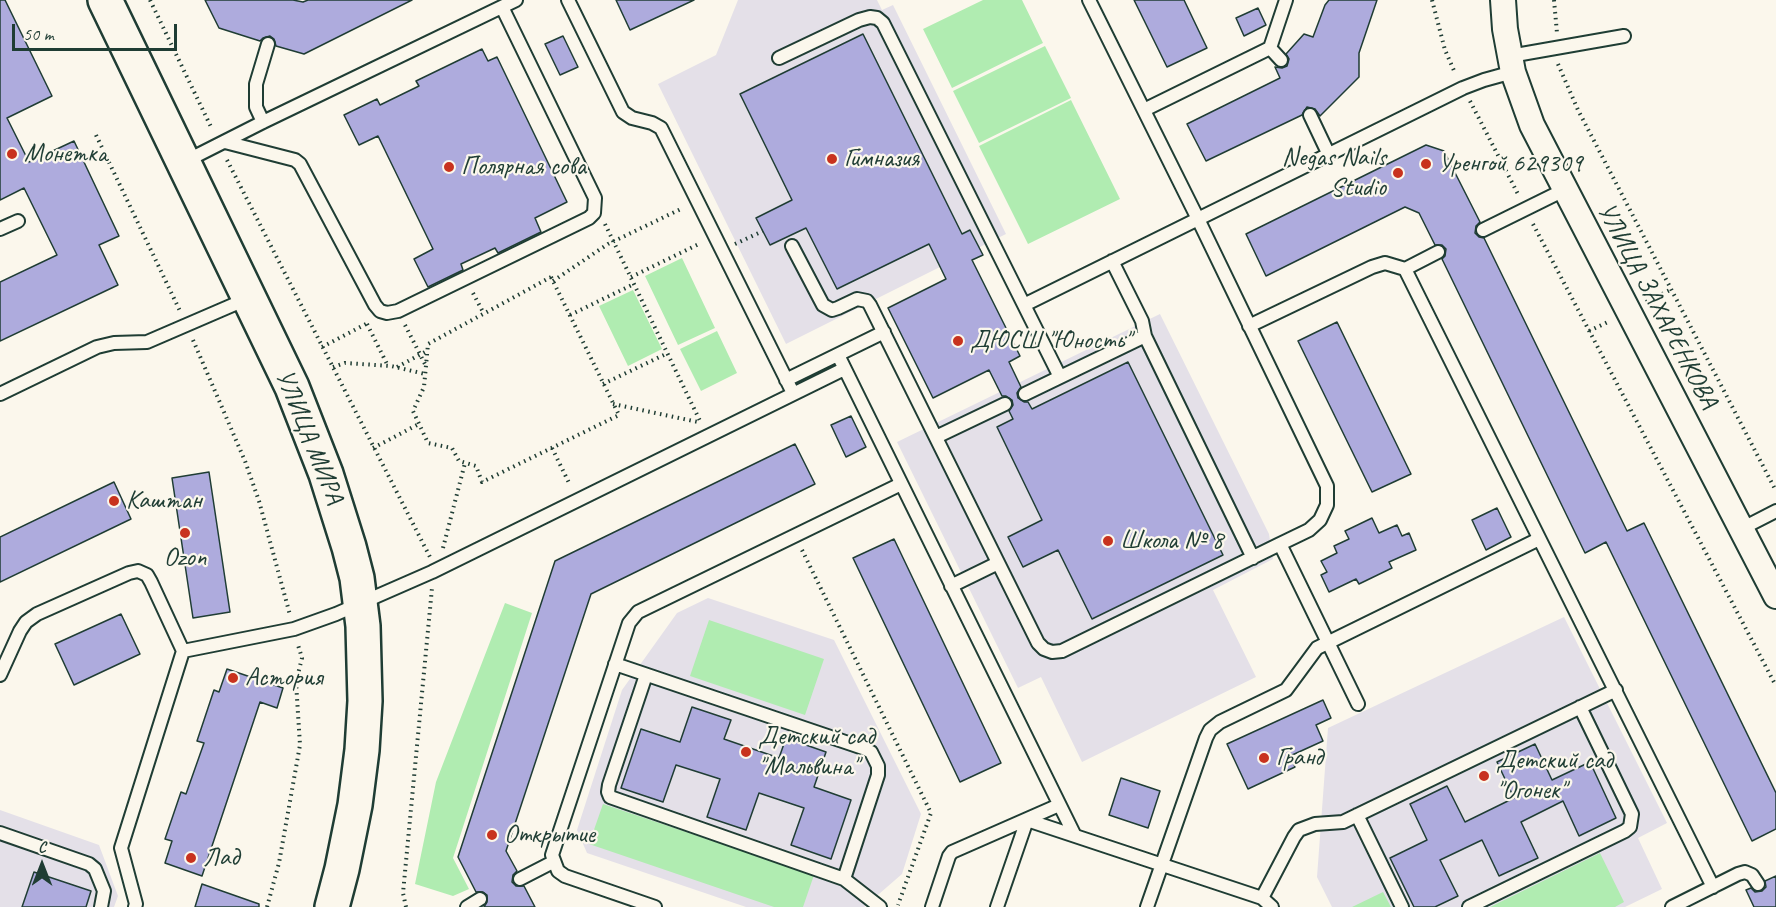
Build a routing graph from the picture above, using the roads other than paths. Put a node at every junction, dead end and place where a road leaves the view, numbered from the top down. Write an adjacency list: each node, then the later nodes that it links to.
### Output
1 (105, 0): 19 (street, УЛИЦА МИРА)
2 (516, 0): 7 (lane)
3 (568, 0): 37 (lane)
4 (1089, 0): 14 (lane)
5 (1286, 0): 10 (lane)
6 (1503, 0): 13 (street, УЛИЦА ЗАХАРЕНКОВА)
7 (502, 7): 16 (lane); 17 (lane)
8 (1623, 36): 13 (lane)
9 (268, 44): 16 (lane)
10 (1270, 48): 12 (lane); 14 (lane)
11 (779, 58): 30 (lane)
12 (1281, 60)
13 (1512, 64): 18 (lane); 20 (street, УЛИЦА ЗАХАРЕНКОВА)
14 (1144, 110): 21 (lane)
15 (1310, 115): 18 (lane)
16 (263, 122): 17 (lane)
17 (222, 143): 19 (lane)
18 (1329, 155): 21 (lane)
19 (183, 163): 29 (street, УЛИЦА МИРА)
20 (1564, 190): 24 (lane); 45 (street, УЛИЦА ЗАХАРЕНКОВА)
21 (1198, 219): 27 (lane); 31 (lane)
22 (18, 221): 23 (lane)
23 (0, 229)
24 (1483, 230)
25 (792, 246): 32 (lane)
26 (1438, 252): 28 (lane)
27 (1112, 261): 30 (lane); 33 (lane)
28 (1405, 269): 31 (lane); 46 (lane)
29 (250, 297): 39 (lane); 52 (street, УЛИЦА МИРА)
30 (1024, 306): 36 (lane)
31 (1249, 326): 47 (lane)
32 (884, 332): 34 (lane); 42 (lane)
33 (1145, 336): 36 (lane); 48 (lane)
34 (838, 355): 35 (lane); 37 (lane)
35 (844, 369): 38 (lane); 43 (lane)
36 (1060, 377): 40 (lane)
37 (786, 380): 38 (lane)
38 (793, 393): 52 (lane)
39 (0, 394)
40 (1025, 394)
41 (1005, 404): 42 (lane)
42 (936, 437): 49 (lane)
43 (901, 484): 50 (lane); 55 (lane)
44 (1776, 510): 45 (lane)
45 (1741, 529): 51 (street, УЛИЦА ЗАХАРЕНКОВА)
46 (1539, 539): 53 (lane); 58 (lane)
47 (1280, 544): 48 (lane); 53 (lane)
48 (1253, 558): 49 (lane)
49 (998, 563): 50 (lane)
50 (951, 586): 61 (lane)
51 (1776, 596)
52 (361, 604): 54 (lane); 76 (street, УЛИЦА МИРА)
53 (1328, 642): 59 (lane); 67 (lane)
54 (183, 651): 56 (lane); 75 (lane)
55 (615, 664): 57 (lane); 66 (lane)
56 (0, 675)
57 (646, 675): 69 (lane); 69 (lane)
58 (1616, 690): 60 (lane); 71 (lane)
59 (1358, 704)
60 (1580, 707): 62 (lane); 84 (lane)
61 (1059, 805): 63 (lane); 65 (lane)
62 (1357, 815): 73 (lane); 83 (lane)
63 (1027, 819): 65 (lane); 80 (lane); 81 (lane)
64 (0, 833): 74 (lane)
65 (1074, 834): 67 (lane)
66 (553, 862): 68 (lane); 78 (lane)
67 (1161, 864): 73 (lane); 82 (lane)
68 (520, 879)
69 (844, 879): 79 (lane)
70 (1758, 884): 71 (lane)
71 (1713, 887): 85 (lane)
72 (480, 899): 77 (lane)
73 (1267, 903)
74 (101, 907)
75 (135, 907)
76 (332, 907)
77 (466, 907)
78 (656, 907)
79 (880, 907)
80 (932, 907)
81 (997, 907)
82 (1147, 907)
83 (1402, 907)
84 (1469, 907)
85 (1672, 907)

